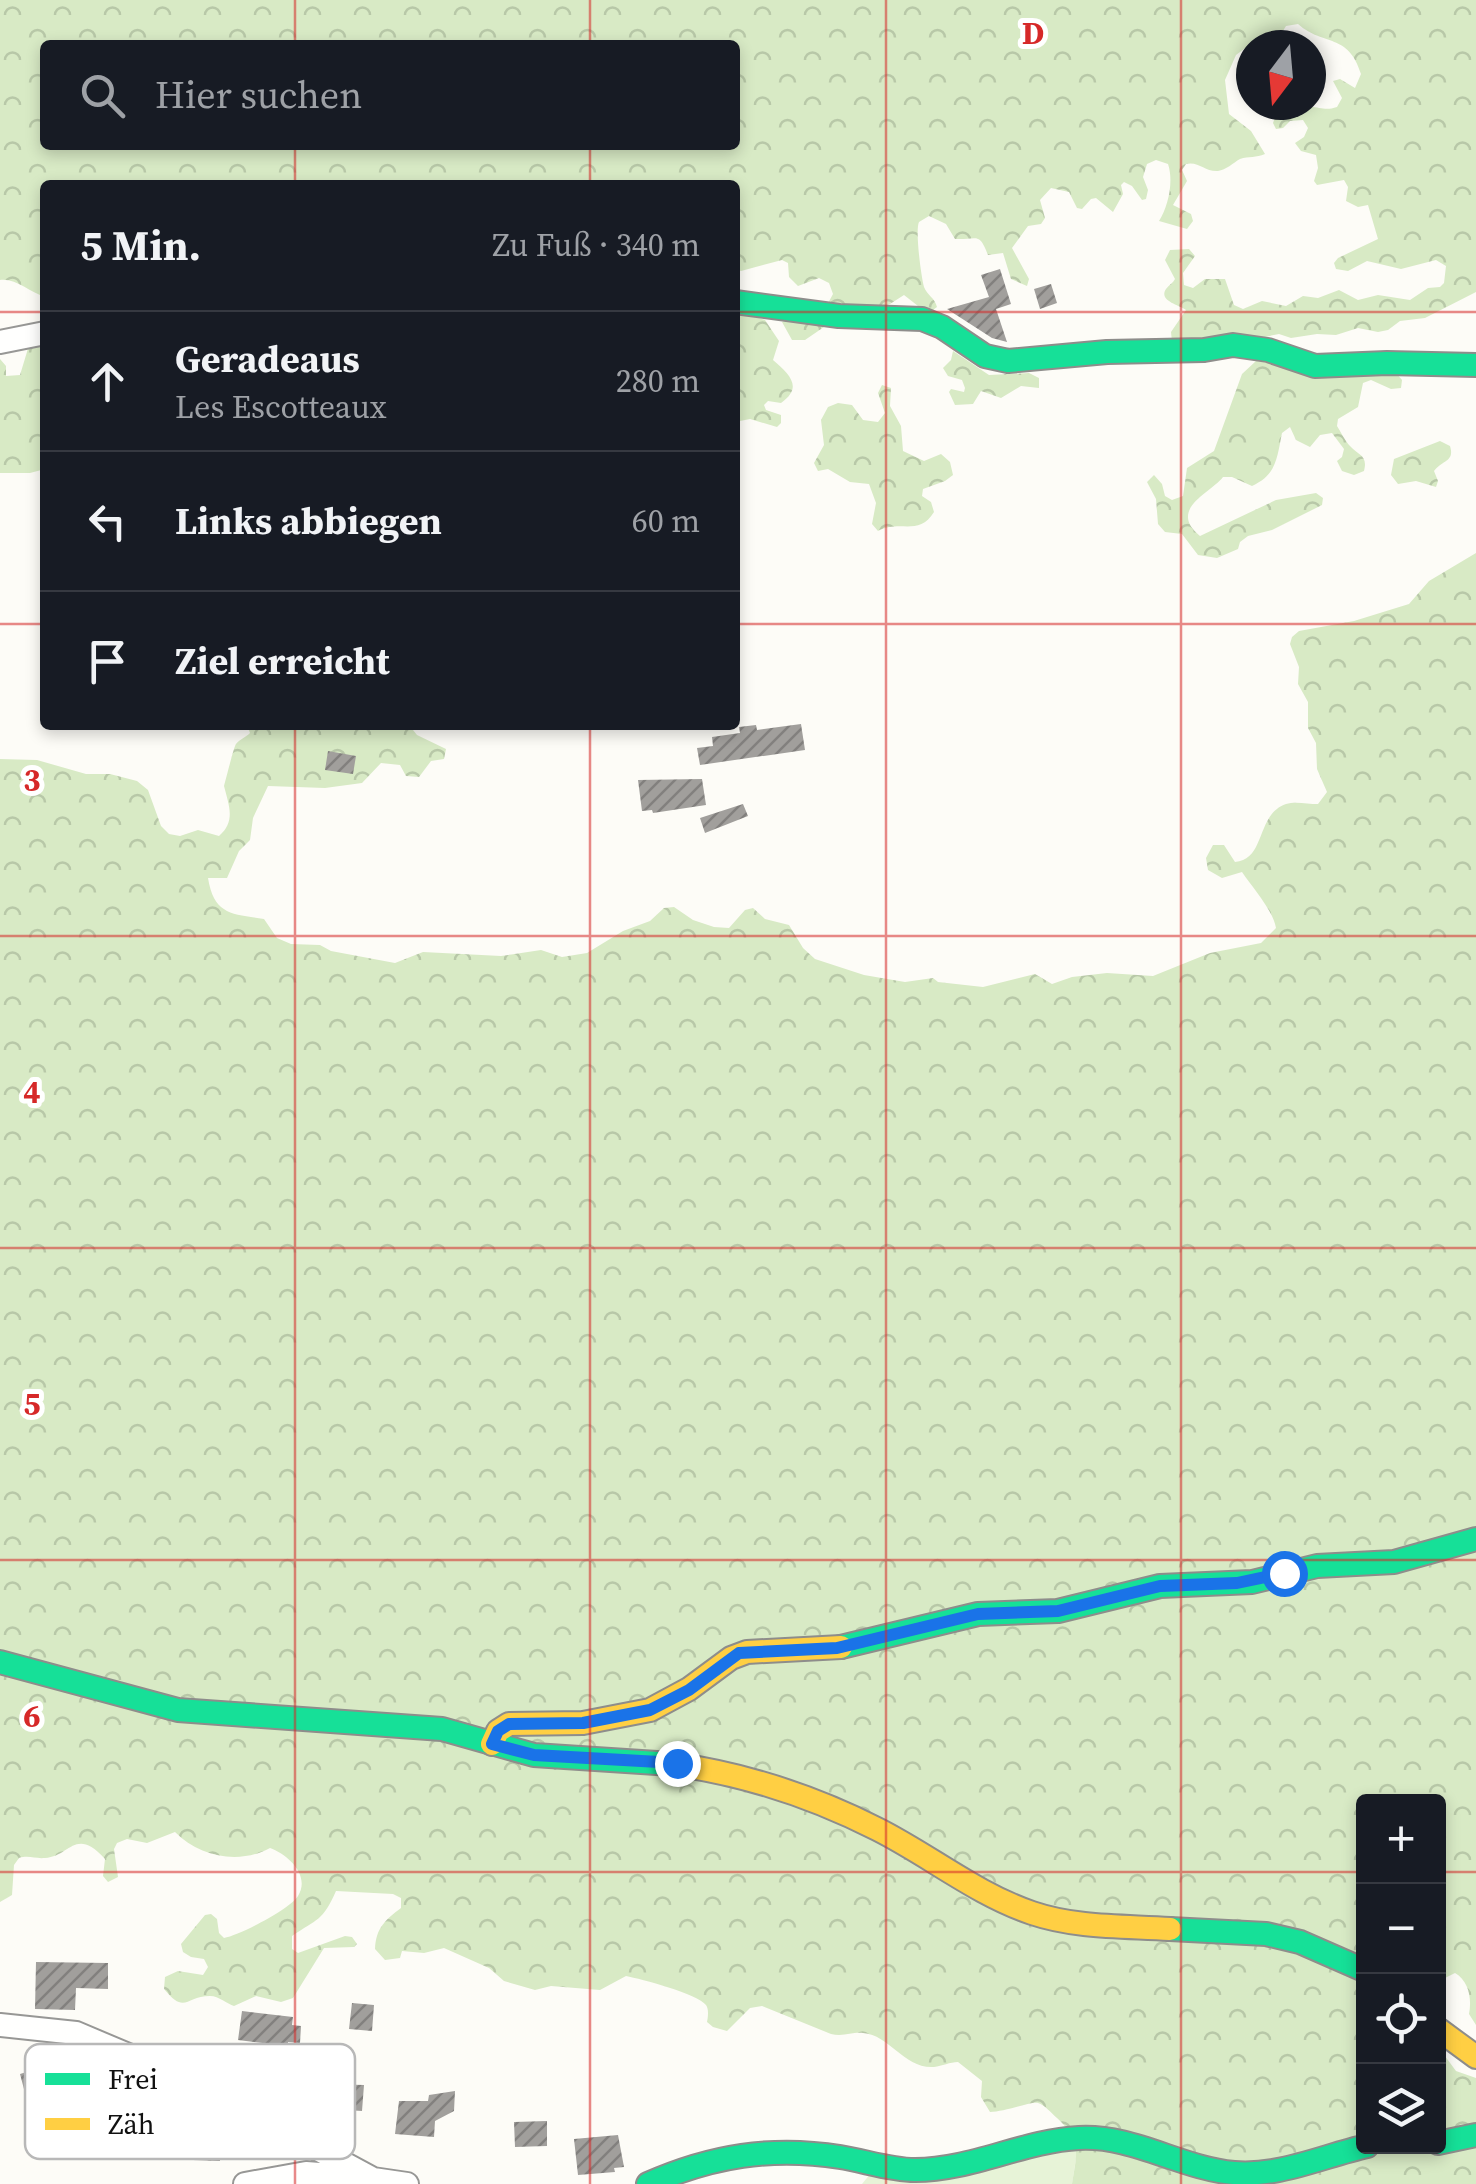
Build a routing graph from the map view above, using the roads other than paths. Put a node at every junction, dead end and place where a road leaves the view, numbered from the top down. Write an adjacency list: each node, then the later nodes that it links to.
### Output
1 (740, 303): 4 (street)
2 (40, 334): 3 (street)
3 (0, 342)
4 (1476, 366)
5 (1476, 1539): 7 (street)
6 (0, 1662): 7 (street)
7 (492, 1744): 8 (street)
8 (1356, 1967)
9 (0, 2025): 11 (street)
10 (1446, 2035): 12 (street)
11 (102, 2044)
12 (1476, 2057)
13 (1476, 2135): 14 (street)
14 (1446, 2141)
15 (1356, 2149): 20 (street)
16 (336, 2159): 17 (street)
17 (373, 2179): 18 (street); 19 (street)
18 (245, 2184)
19 (407, 2184)
20 (648, 2184)

